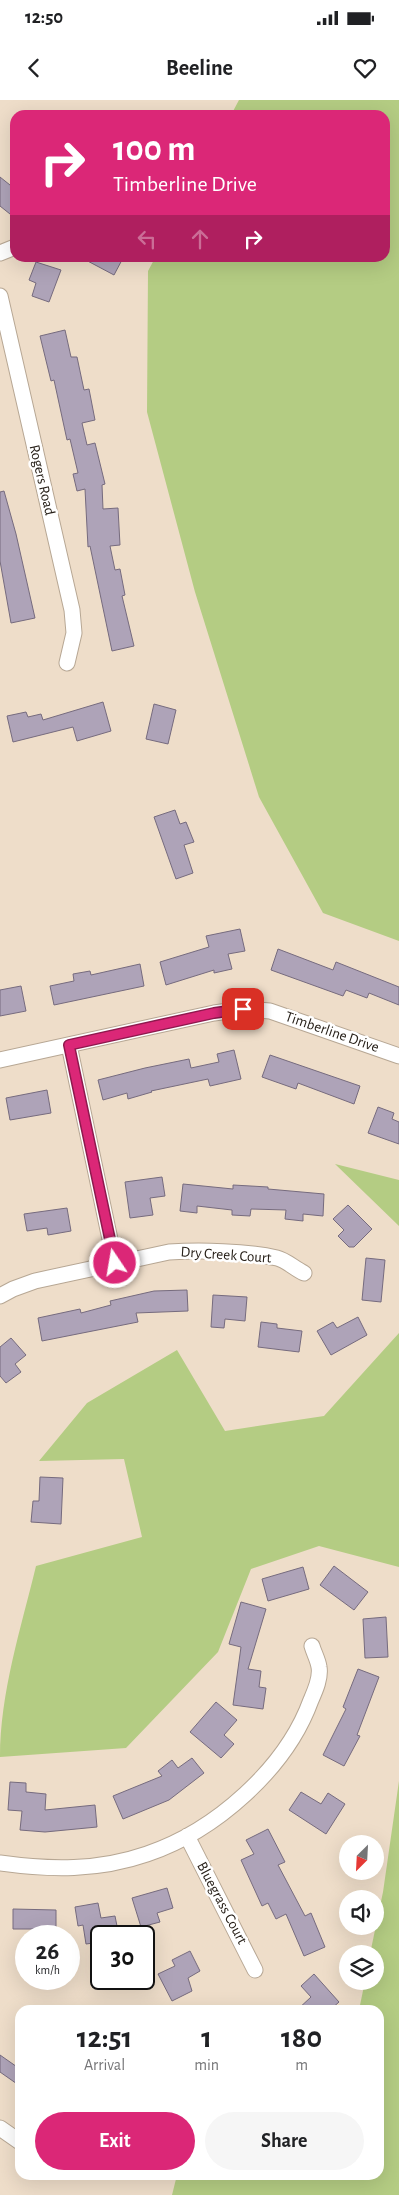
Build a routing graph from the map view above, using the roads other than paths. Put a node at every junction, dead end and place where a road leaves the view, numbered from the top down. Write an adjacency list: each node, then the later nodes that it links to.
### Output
1 (0, 296): 2 (street, Rogers Road)
2 (67, 663)
3 (69, 1045): 4 (street, Timberline Drive); 5 (street, Timberline Drive); 6 (street)
4 (399, 1056)
5 (0, 1060)
6 (115, 1263): 7 (street, Dry Creek Court); 8 (street, Dry Creek Court)
7 (304, 1273)
8 (0, 1296)
9 (312, 1646): 10 (street)
10 (187, 1836): 11 (street); 12 (street, Bluegrass Court)
11 (0, 1863)
12 (255, 1970)
13 (0, 2128): 14 (street)
14 (15, 2138)

